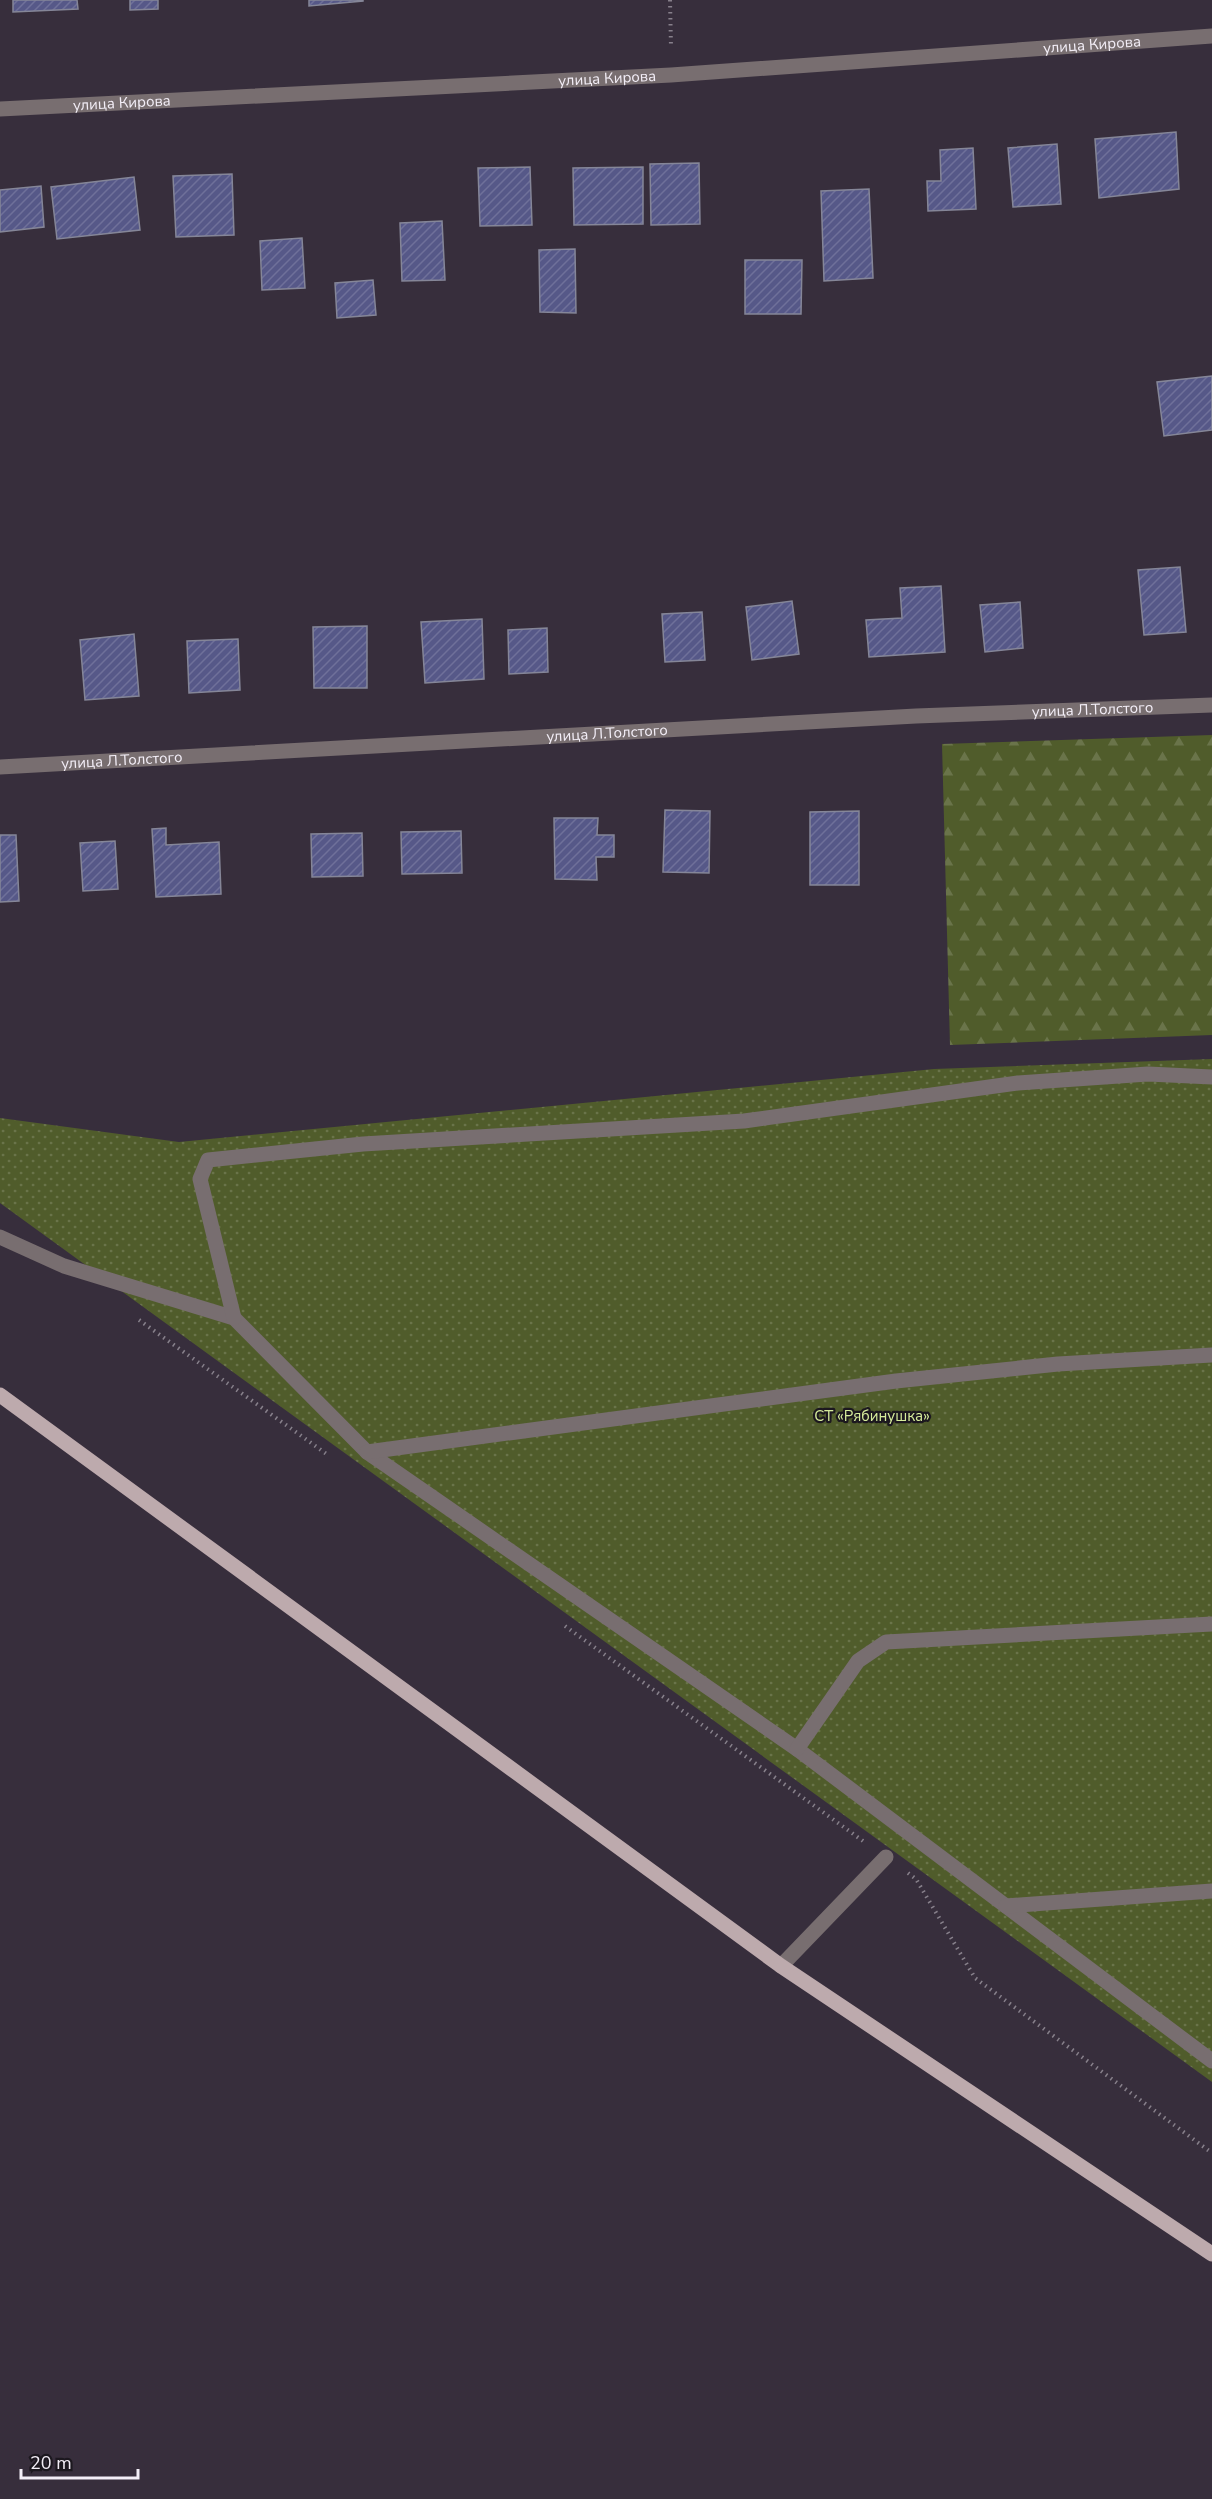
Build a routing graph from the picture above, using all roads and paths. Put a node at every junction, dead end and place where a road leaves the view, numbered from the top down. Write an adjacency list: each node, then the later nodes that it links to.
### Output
1 (670, 0): 3 (path)
2 (1212, 36): 3 (street, улица Кирова)
3 (671, 75): 4 (street, улица Кирова)
4 (0, 109)
5 (1212, 705): 6 (street, улица Л.Толстого)
6 (0, 766)
7 (1212, 1077): 10 (street)
8 (0, 1237): 10 (street)
9 (132, 1314): 14 (path)
10 (234, 1318): 13 (street)
11 (1212, 1355): 13 (street)
12 (0, 1395): 21 (main road)
13 (367, 1452): 17 (street)
14 (335, 1461)
15 (557, 1621): 18 (path)
16 (1212, 1624): 17 (street)
17 (797, 1749): 20 (street)
18 (886, 1857): 21 (street); 23 (path)
19 (1212, 1891): 20 (street)
20 (1006, 1906): 22 (street)
21 (781, 1966): 24 (main road)
22 (1212, 2061)
23 (1212, 2153)
24 (1212, 2254)

